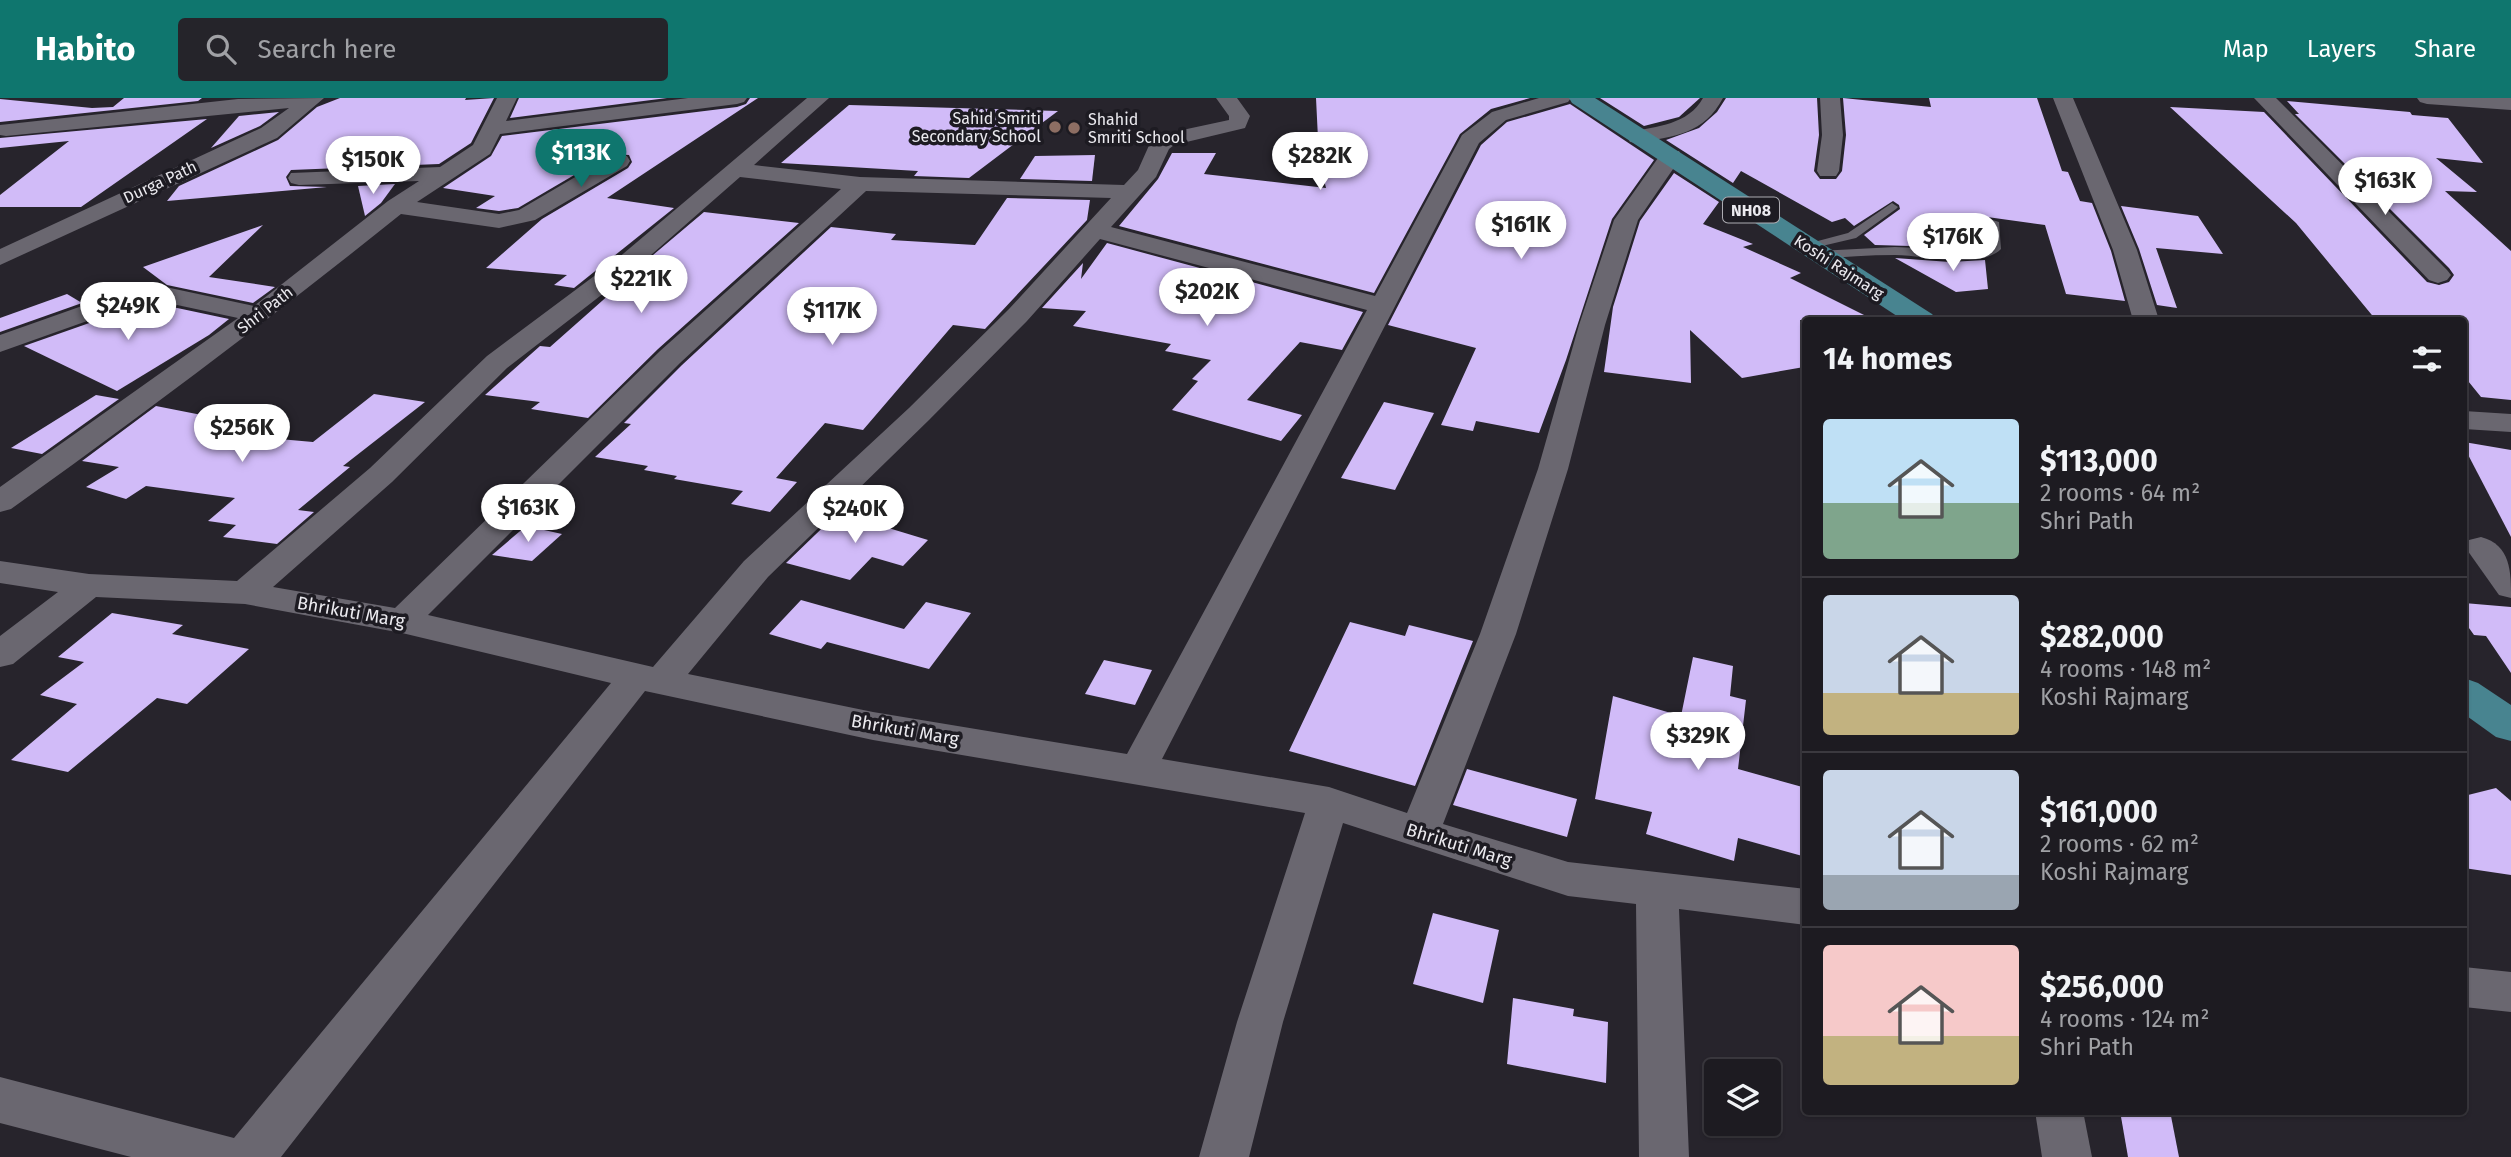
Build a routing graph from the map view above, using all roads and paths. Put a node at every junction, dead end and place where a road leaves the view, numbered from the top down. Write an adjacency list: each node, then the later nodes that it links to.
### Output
1 (507, 98): 15 (street, Shri Path)
2 (737, 98): 15 (street)
3 (819, 98): 20 (street)
4 (1226, 98): 25 (street)
5 (1561, 98): 33 (street)
6 (1580, 98): 17 (main road, Koshi Rajmarg / NH08)
7 (1713, 98): 17 (street)
8 (1830, 98): 21 (street)
9 (2063, 98): 36 (street)
10 (2264, 98): 32 (street)
11 (2427, 98): 14 (street)
12 (313, 99): 16 (street); 31 (street, Durga Path)
13 (62, 102): 16 (street)
14 (2511, 104)
15 (492, 129): 22 (street, Shri Path)
16 (3, 131)
17 (1638, 136): 18 (main road, Koshi Rajmarg / NH08)
18 (1671, 156): 30 (main road, Koshi Rajmarg / NH08); 53 (street)
19 (619, 161): 26 (street)
20 (737, 170): 24 (street); 45 (street)
21 (1828, 171)
22 (449, 173): 23 (street); 26 (street, Shri Path)
23 (299, 178)
24 (860, 184): 25 (street); 46 (street)
25 (1126, 192): 29 (street)
26 (396, 206): 34 (street, Shri Path)
27 (1892, 207): 30 (lane)
28 (1993, 222): 30 (lane)
29 (1095, 230): 33 (street); 48 (street)
30 (1812, 251): 35 (main road, Koshi Rajmarg / NH08)
31 (0, 258)
32 (2438, 275)
33 (1381, 306): 51 (street)
34 (259, 315): 37 (street); 40 (street, Shri Path)
35 (1917, 317)
36 (2145, 317)
37 (0, 344)
38 (2467, 421): 39 (street)
39 (2511, 424)
40 (0, 502)
41 (2480, 547): 44 (street)
42 (0, 572): 43 (street, Bhrikuti Marg)
43 (89, 585): 45 (street, Bhrikuti Marg); 47 (street)
44 (2511, 587)
45 (245, 593): 46 (street, Bhrikuti Marg)
46 (402, 621): 48 (street, Bhrikuti Marg)
47 (0, 655)
48 (649, 679): 51 (street, Bhrikuti Marg); 61 (street)
49 (2467, 695): 50 (main road)
50 (2511, 726)
51 (1138, 769): 52 (street, Bhrikuti Marg)
52 (1329, 802): 53 (street, Bhrikuti Marg); 62 (street)
53 (1419, 833): 54 (street, Bhrikuti Marg)
54 (1657, 889): 55 (street, Bhrikuti Marg); 63 (street)
55 (1802, 907)
56 (2467, 986): 57 (street)
57 (2511, 992)
58 (0, 1100): 60 (street)
59 (2060, 1115): 64 (street)
60 (222, 1157)
61 (250, 1157)
62 (1224, 1157)
63 (1664, 1157)
64 (2067, 1157)

